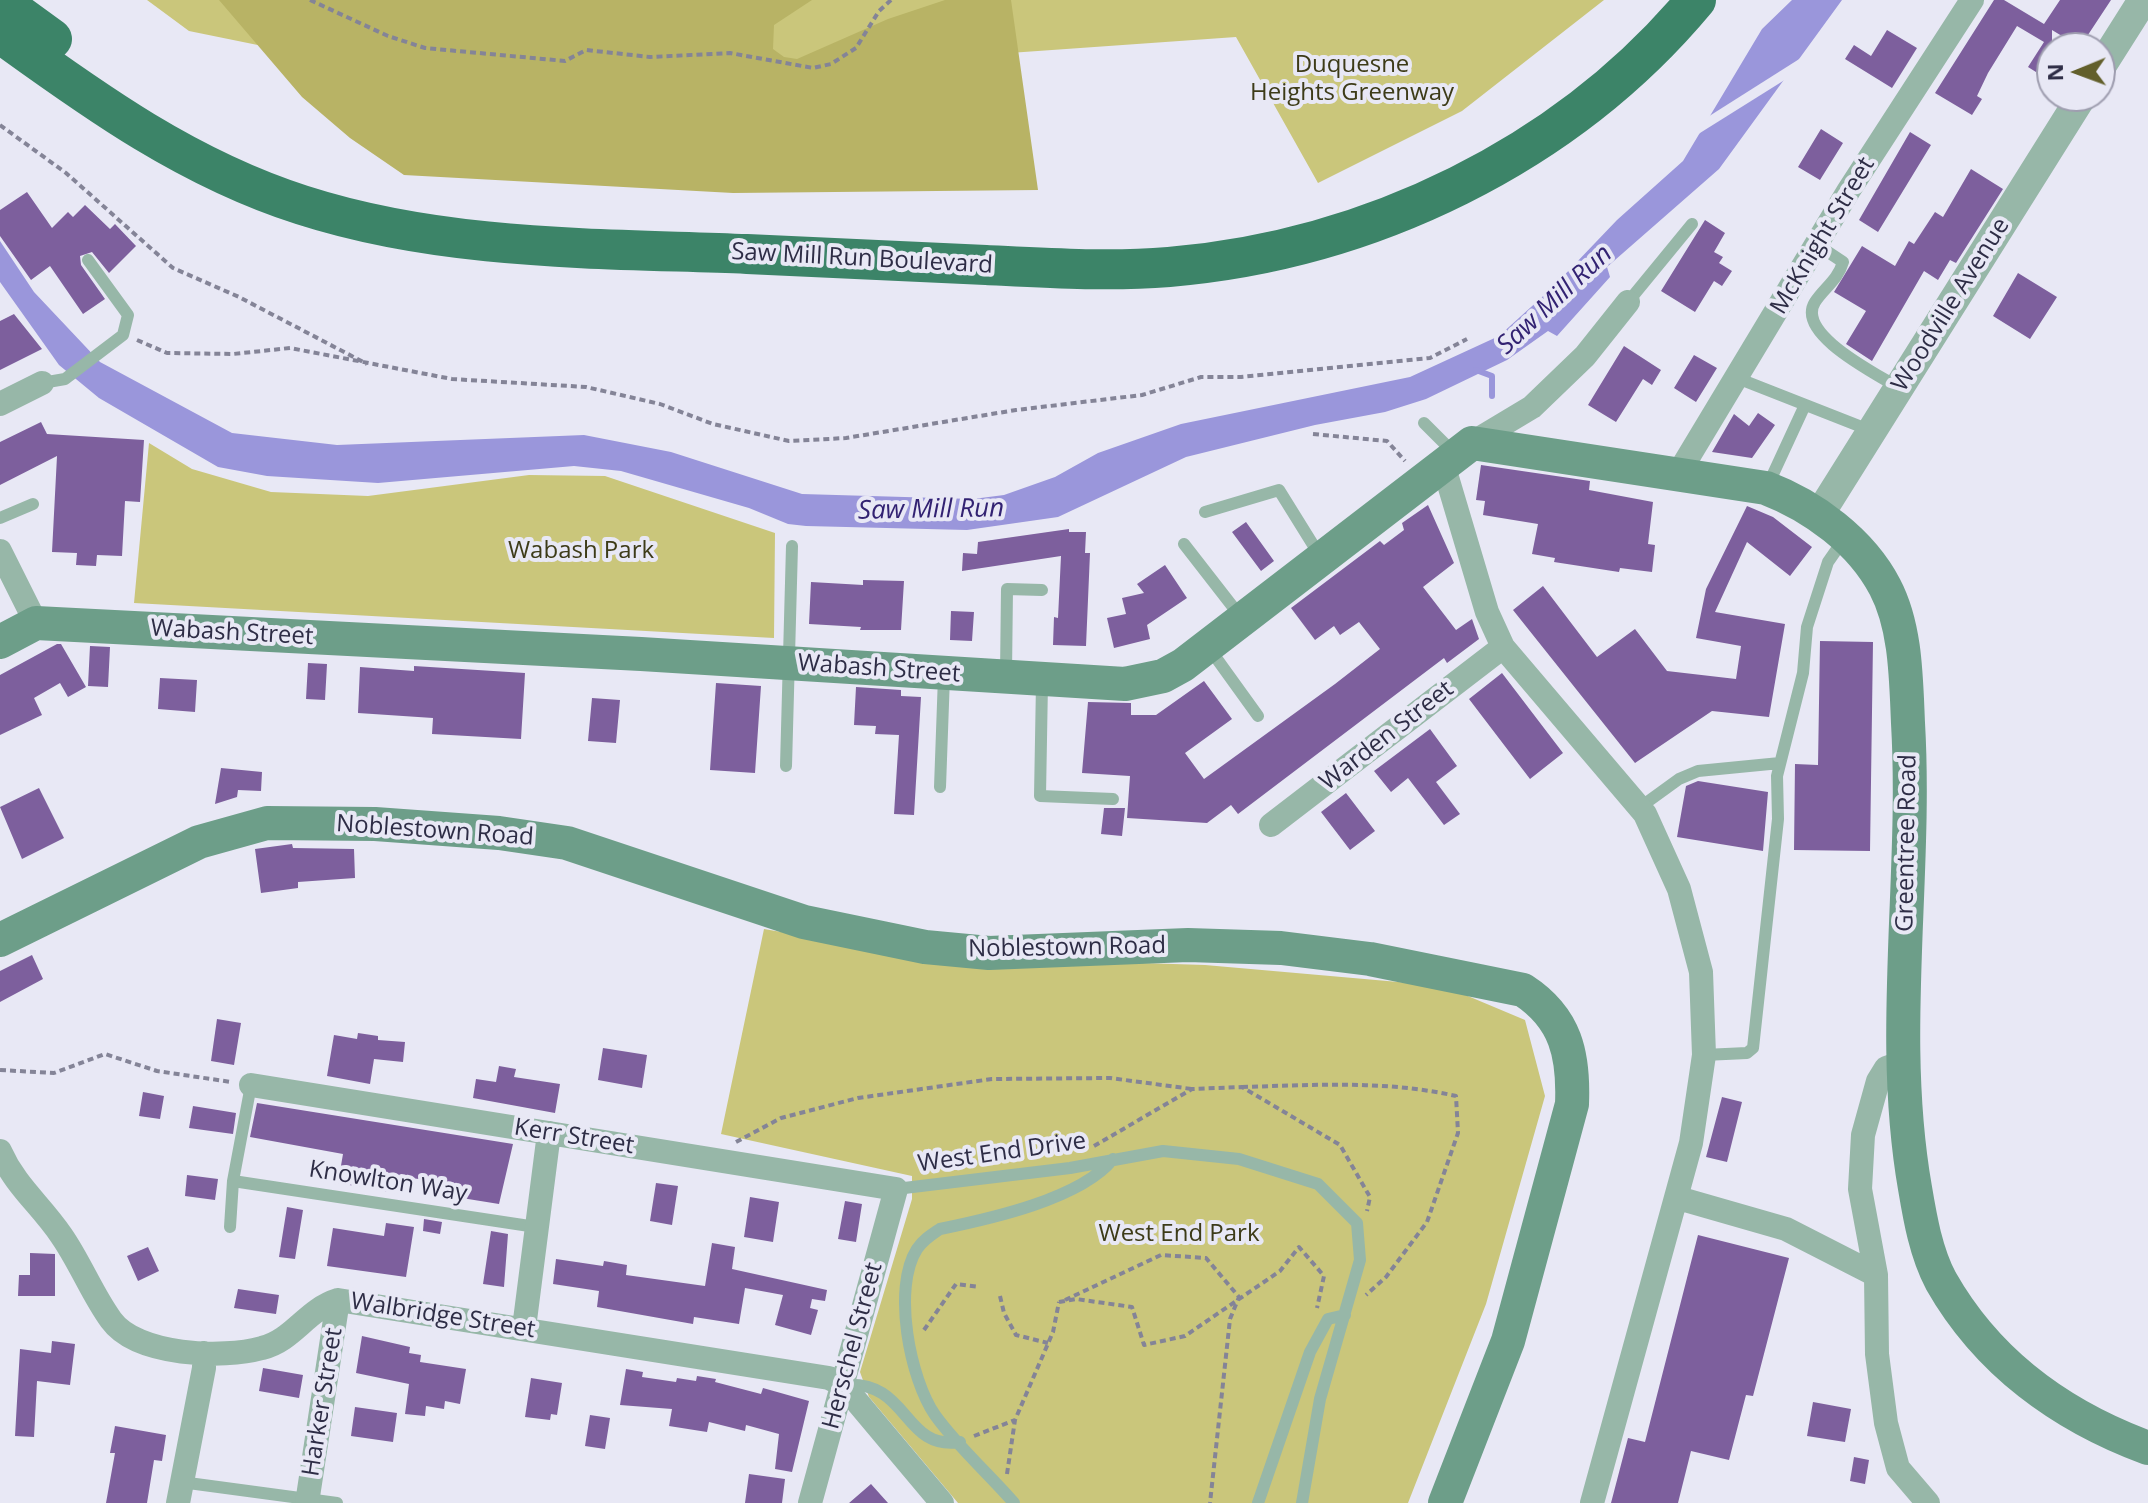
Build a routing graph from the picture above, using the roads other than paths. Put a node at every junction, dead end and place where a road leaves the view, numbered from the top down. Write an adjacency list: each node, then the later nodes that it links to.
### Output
1 (3, 0): 2 (highway, Saw Mill Run Boulevard)
2 (1662, 0)
3 (1696, 0): 6 (highway, Saw Mill Run Boulevard)
4 (1972, 0): 10 (street, McKnight Street)
5 (2143, 0): 7 (street)
6 (0, 33)
7 (2116, 43)
8 (2072, 112): 15 (street, Woodville Avenue)
9 (1692, 224): 12 (lane)
10 (1816, 244): 13 (street, McKnight Street); 15 (lane)
11 (88, 260): 14 (lane)
12 (1628, 302): 20 (street, Wabash Street)
13 (1737, 378): 17 (lane); 21 (street, McKnight Street)
14 (54, 381): 16 (street)
15 (1899, 388): 19 (street, Woodville Avenue)
16 (0, 404)
17 (1805, 405): 19 (lane); 22 (lane)
18 (1424, 423): 20 (lane)
19 (1872, 431): 25 (street, Woodville Avenue)
20 (1449, 461): 21 (main road, Greentree Road); 31 (main road, Wabash Street); 37 (street)
21 (1678, 474): 22 (main road, Greentree Road)
22 (1766, 488): 25 (main road, Greentree Road)
23 (33, 504): 26 (lane)
24 (1205, 512): 31 (lane)
25 (1819, 515): 27 (main road, Greentree Road)
26 (0, 518)
27 (1845, 538): 43 (lane); 51 (main road, Greentree Road)
28 (1184, 544): 33 (lane)
29 (792, 546): 38 (lane)
30 (0, 551): 34 (street)
31 (1321, 558): 33 (main road, Wabash Street)
32 (1042, 590): 40 (lane)
33 (1242, 619): 36 (main road, Wabash Street)
34 (36, 623): 35 (main road); 38 (main road, Wabash Street)
35 (0, 642)
36 (1208, 645): 41 (main road, Wabash Street); 42 (lane)
37 (1503, 647): 47 (street); 48 (street, Warden Street)
38 (789, 662): 39 (main road, Wabash Street); 44 (lane)
39 (944, 673): 40 (main road, Wabash Street); 45 (lane)
40 (1006, 677): 41 (main road, Wabash Street)
41 (1042, 680): 46 (lane)
42 (1258, 716)
43 (1780, 763): 47 (lane); 50 (lane)
44 (786, 766)
45 (940, 787)
46 (1113, 799)
47 (1639, 808): 50 (street)
48 (1271, 825)
49 (0, 940): 77 (main road, Noblestown Road)
50 (1704, 1055): 58 (street)
51 (1903, 1062): 61 (street); 68 (main road, Greentree Road)
52 (251, 1085): 53 (street, Kerr Street); 56 (lane)
53 (549, 1133): 57 (street, Kerr Street); 60 (street)
54 (0, 1151): 65 (street, Walbridge Street)
55 (1113, 1159): 57 (lane, West End Drive); 63 (lane, West End Drive); 67 (lane, West End Drive)
56 (233, 1181): 59 (lane); 60 (lane, Knowlton Way)
57 (896, 1189): 66 (street, Herschel Street)
58 (1678, 1198): 61 (street); 78 (street)
59 (230, 1227)
60 (536, 1227): 64 (street)
61 (1876, 1275): 79 (street)
62 (338, 1300): 64 (street, Walbridge Street); 65 (street, Walbridge Street); 71 (street, Harker Street)
63 (1345, 1315): 75 (lane); 76 (lane)
64 (524, 1328): 66 (street, Walbridge Street)
65 (204, 1353): 69 (street)
66 (843, 1385): 67 (lane); 73 (street, Herschel Street); 74 (street)
67 (960, 1442): 70 (lane, West End Drive)
68 (2148, 1448)
69 (180, 1493): 71 (lane)
70 (1009, 1498)
71 (308, 1501): 72 (lane)
72 (337, 1503)
73 (810, 1503)
74 (942, 1503)
75 (1258, 1503)
76 (1302, 1503)
77 (1445, 1503)
78 (1592, 1503)
79 (1928, 1503)

